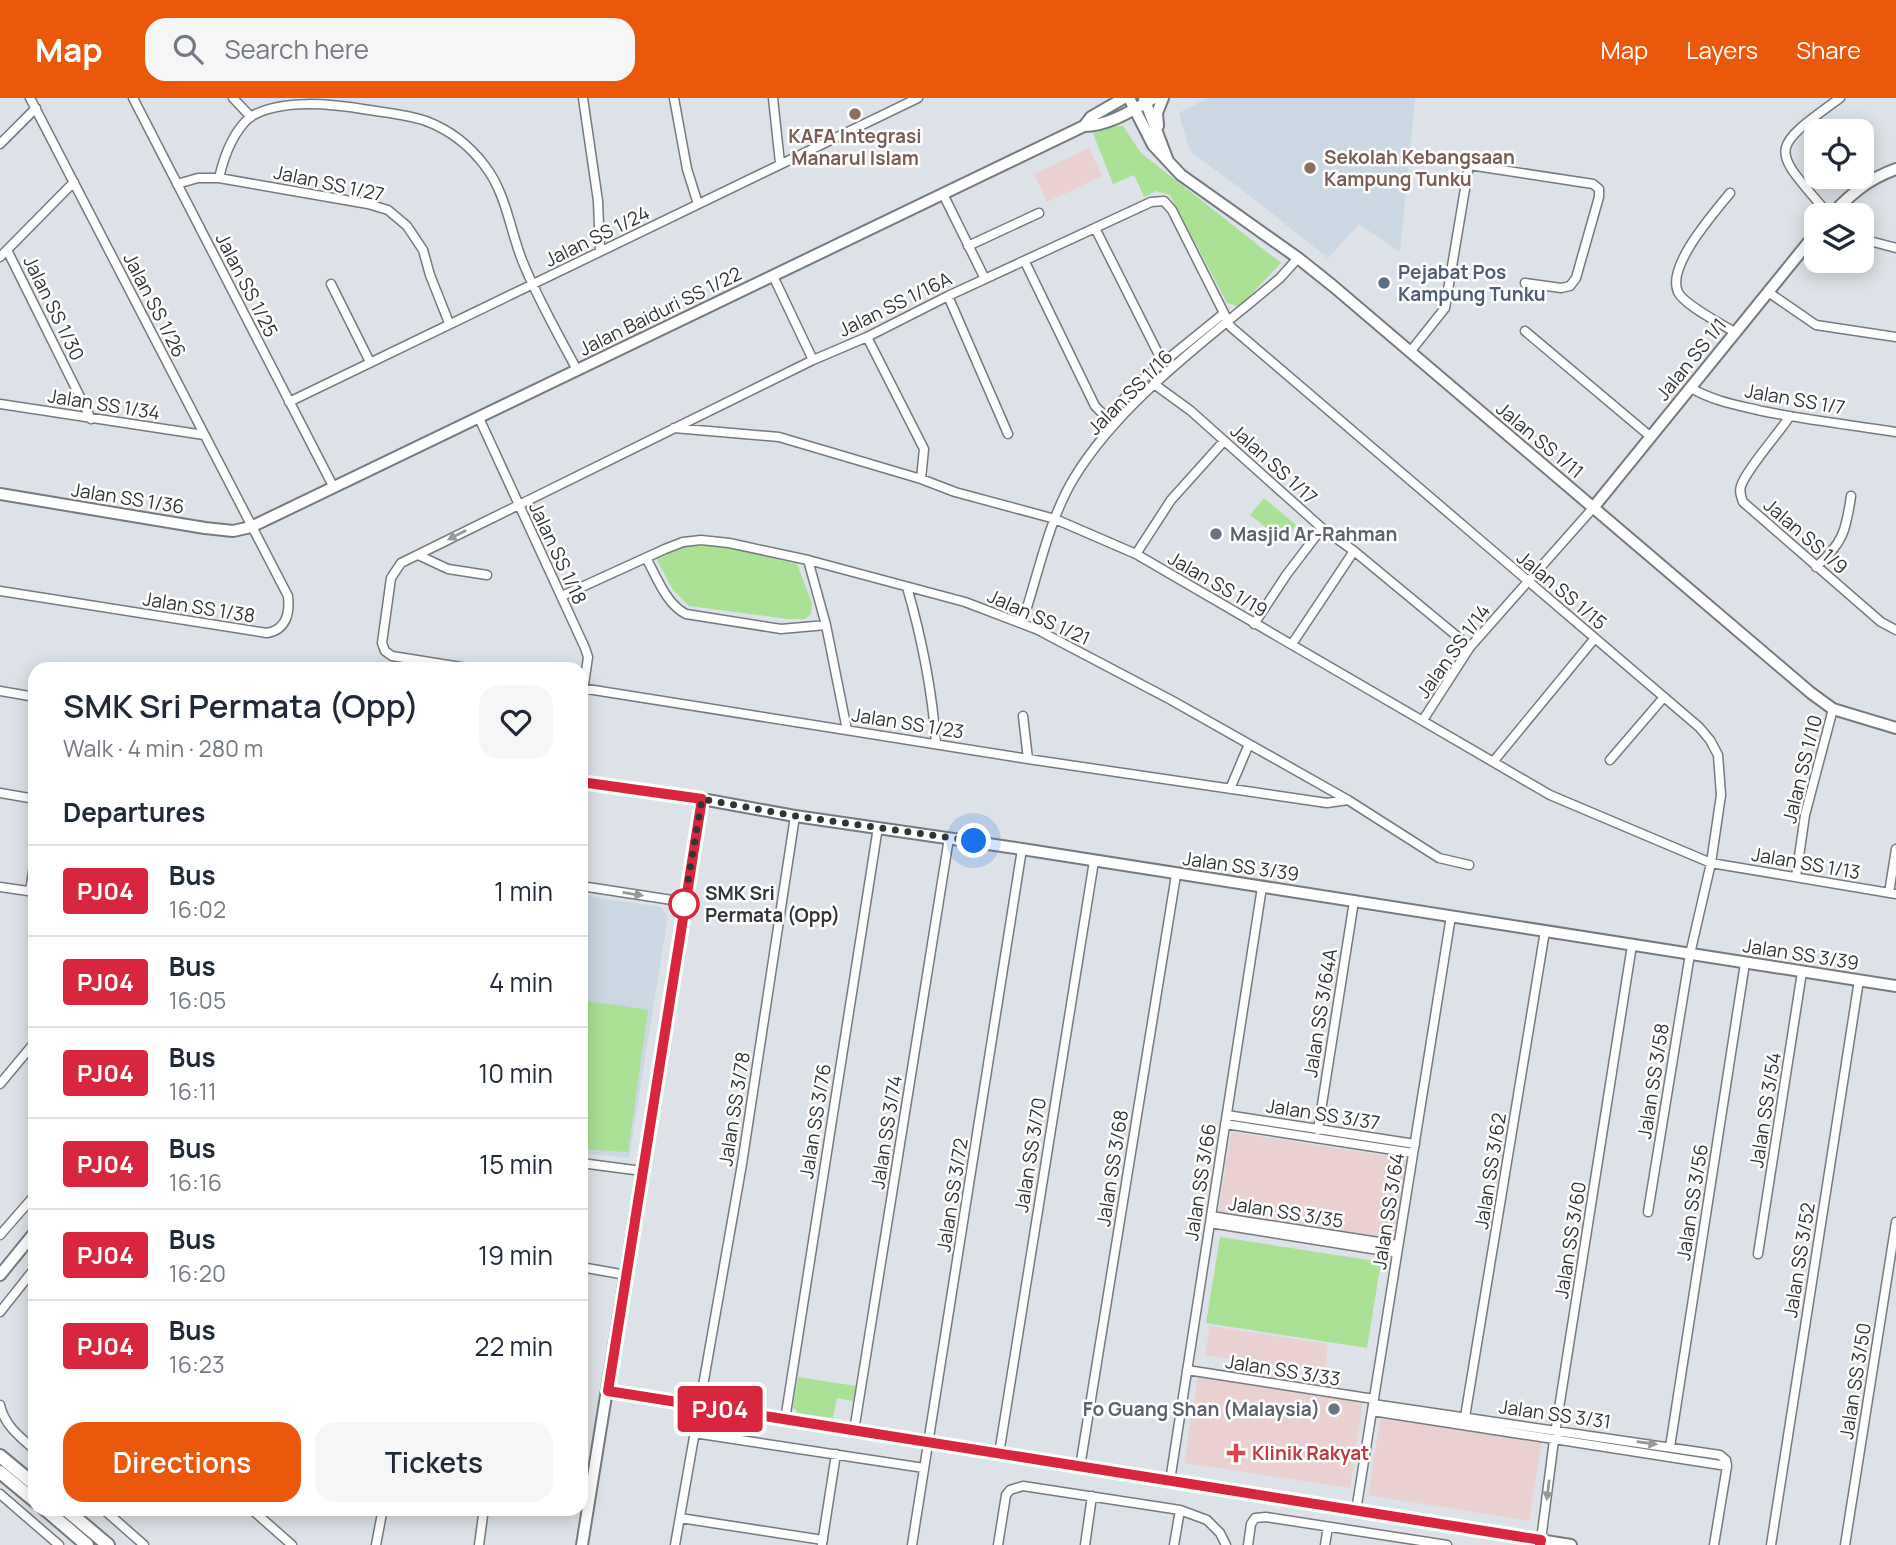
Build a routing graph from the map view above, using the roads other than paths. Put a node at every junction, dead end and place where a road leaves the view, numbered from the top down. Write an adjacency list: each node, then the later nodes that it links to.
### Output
1 (30, 98): 15 (street, Jalan SS 1/26)
2 (133, 98): 26 (street, Jalan SS 1/25)
3 (233, 98): 17 (street)
4 (583, 98): 39 (street)
5 (674, 98): 31 (street)
6 (773, 98): 22 (street)
7 (892, 98): 14 (street)
8 (918, 98): 14 (street, Jalan SS 1/24)
9 (1126, 98): 13 (street); 16 (street, Jalan SS 1/11)
10 (1163, 98): 20 (street)
11 (1840, 98): 29 (street)
12 (1148, 100): 16 (street); 20 (street, Jalan SS 1/11)
13 (1114, 101): 19 (street)
14 (900, 106): 22 (street, Jalan SS 1/24)
15 (36, 108): 21 (street); 25 (street, Jalan SS 1/26)
16 (1134, 109): 18 (street); 20 (street, Jalan SS 1/11)
17 (251, 117): 24 (street); 47 (street)
18 (1115, 118): 19 (street); 20 (street)
19 (1084, 126): 28 (street, Jalan Baiduri SS 1/22)
20 (1154, 136): 41 (street, Jalan SS 1/11)
21 (0, 144)
22 (779, 163): 31 (street, Jalan SS 1/24)
23 (1896, 169): 30 (street)
24 (219, 178): 26 (street, Jalan SS 1/27); 51 (street, Jalan SS 1/27)
25 (74, 182): 38 (street); 71 (street, Jalan SS 1/26)
26 (177, 184): 63 (street, Jalan SS 1/25)
27 (1730, 193): 53 (street)
28 (943, 194): 35 (street); 43 (street, Jalan Baiduri SS 1/22)
29 (1820, 203)
30 (1841, 203)
31 (698, 204): 39 (street, Jalan SS 1/24)
32 (1039, 213): 35 (street)
33 (1095, 228): 42 (street, Jalan SS 1/16A); 50 (street, Jalan SS 1/16A); 59 (street)
34 (1874, 242): 37 (street)
35 (968, 246): 44 (street)
36 (1804, 248): 48 (street, Jalan SS 1/1)
37 (1896, 248)
38 (7, 250): 40 (street); 67 (street, Jalan SS 1/30)
39 (600, 251): 47 (street, Jalan SS 1/24)
40 (0, 257)
41 (1298, 258): 50 (street, Jalan SS 1/16); 56 (street, Jalan SS 1/11)
42 (1025, 262): 44 (street, Jalan SS 1/16A); 59 (street, Jalan SS 1/16)
43 (772, 276): 57 (street); 60 (street, Jalan Baiduri SS 1/22)
44 (985, 279): 49 (street, Jalan SS 1/16A)
45 (1525, 283): 56 (street)
46 (331, 284): 58 (street)
47 (533, 285): 51 (street, Jalan SS 1/24); 60 (street)
48 (1768, 292): 53 (street, Jalan SS 1/1); 55 (street)
49 (948, 296): 54 (street, Jalan SS 1/16A); 70 (street)
50 (1225, 318): 59 (street, Jalan SS 1/16); 61 (street, Jalan SS 1/16); 90 (street, Jalan SS 1/15)
51 (449, 323): 58 (street, Jalan SS 1/24)
52 (1525, 331): 72 (street)
53 (1736, 333): 62 (street, Jalan SS 1/1)
54 (867, 337): 57 (street, Jalan SS 1/16A); 74 (street)
55 (1896, 337)
56 (1410, 352): 79 (street, Jalan SS 1/11)
57 (813, 360): 68 (street, Jalan SS 1/16A)
58 (370, 362): 63 (street, Jalan SS 1/24)
59 (1163, 363)
60 (577, 370): 66 (street, Jalan Baiduri SS 1/22)
61 (1154, 384): 73 (street, Jalan SS 1/17); 80 (street, Jalan SS 1/16)
62 (1691, 388): 65 (street, Jalan SS 1/7); 72 (street, Jalan SS 1/1)
63 (289, 402): 75 (street, Jalan SS 1/25)
64 (0, 404): 67 (street, Jalan SS 1/34)
65 (1790, 416): 69 (street, Jalan SS 1/7); 88 (street, Jalan SS 1/9)
66 (479, 418): 75 (street, Jalan Baiduri SS 1/22); 78 (street, Jalan SS 1/18)
67 (91, 419): 71 (street, Jalan SS 1/34)
68 (674, 428): 74 (street, Jalan SS 1/19); 78 (street, Jalan SS 1/16A)
69 (1896, 432)
70 (1008, 434)
71 (204, 435): 81 (street, Jalan SS 1/26)
72 (1651, 436): 79 (street, Jalan SS 1/1)
73 (1224, 440): 82 (street, Jalan SS 1/17); 84 (street)
74 (921, 479): 80 (street, Jalan SS 1/19)
75 (334, 488): 81 (street, Jalan Baiduri SS 1/22)
76 (0, 494): 81 (street, Jalan SS 1/36)
77 (1851, 496): 88 (street)
78 (518, 504): 85 (street, one-way to 85); 93 (street, Jalan SS 1/18)
79 (1593, 508): 90 (street, Jalan SS 1/14); 107 (street, Jalan SS 1/11)
80 (1055, 519): 84 (street, Jalan SS 1/19); 94 (street, Jalan SS 1/16)
81 (251, 527): 92 (street, Jalan SS 1/38)
82 (1322, 528): 83 (street, Jalan SS 1/17); 95 (street)
83 (1353, 551): 99 (street); 100 (street, Jalan SS 1/17)
84 (1136, 554): 95 (street, Jalan SS 1/19)
85 (418, 555): 89 (street); 101 (street)
86 (646, 558): 87 (street, Jalan SS 1/21); 93 (street, Jalan SS 1/21); 96 (street)
87 (808, 560): 91 (street, Jalan SS 1/21); 96 (street)
88 (1816, 567): 97 (street, Jalan SS 1/9)
89 (487, 575)
90 (1527, 582): 98 (street, Jalan SS 1/15); 100 (street, Jalan SS 1/14)
91 (907, 587): 94 (street, Jalan SS 1/21); 112 (street)
92 (0, 591)
93 (562, 596): 102 (street, Jalan SS 1/18)
94 (1023, 623): 113 (street, Jalan SS 1/21)
95 (1254, 624): 99 (street, Jalan SS 1/19)
96 (826, 625): 111 (street)
97 (1896, 629)
98 (1595, 638): 106 (street, Jalan SS 1/15); 116 (street)
99 (1292, 645): 109 (street, Jalan SS 1/19)
100 (1470, 647): 109 (street, Jalan SS 1/14)
101 (430, 662)
102 (587, 662)
103 (588, 689): 111 (street, Jalan SS 1/23)
104 (0, 691): 105 (street)
105 (28, 696)
106 (1664, 697): 115 (street); 129 (street, Jalan SS 1/15)
107 (1833, 709): 110 (street, Jalan SS 1/11); 132 (street, Jalan SS 1/10)
108 (1023, 716): 114 (street)
109 (1423, 720): 116 (street, Jalan SS 1/19)
110 (1896, 728)
111 (846, 730): 112 (street, Jalan SS 1/23)
112 (936, 743): 114 (street, Jalan SS 1/23)
113 (1249, 744): 118 (street); 122 (street, Jalan SS 1/21)
114 (1028, 759): 118 (street, Jalan SS 1/23)
115 (1610, 760)
116 (1493, 762): 129 (street, Jalan SS 1/19)
117 (588, 782): 121 (street, Jalan SS 3/39)
118 (1230, 789): 122 (street, Jalan SS 1/23)
119 (0, 793): 120 (street)
120 (28, 798)
121 (702, 799): 123 (street, Jalan SS 3/39); 139 (street)
122 (1348, 800): 130 (street, Jalan SS 1/21)
123 (795, 816): 124 (street, Jalan SS 3/39); 173 (street, Jalan SS 3/78)
124 (878, 827): 125 (street, Jalan SS 3/39); 175 (street, Jalan SS 3/76)
125 (949, 838): 126 (street, Jalan SS 3/39); 176 (street, Jalan SS 3/74)
126 (1023, 849): 128 (street, Jalan SS 3/39); 179 (street, Jalan SS 3/72)
127 (1896, 849): 137 (street)
128 (1094, 861): 131 (street, Jalan SS 3/39); 183 (street, Jalan SS 3/70)
129 (1712, 863): 132 (street, Jalan SS 1/13); 143 (street, Jalan SS 1/15)
130 (1469, 865)
131 (1176, 874): 135 (street, Jalan SS 3/39); 186 (street, Jalan SS 3/68)
132 (1796, 877): 137 (street, Jalan SS 1/13)
133 (0, 887): 136 (street)
134 (588, 887): 139 (street, one-way to 139)
135 (1262, 887): 138 (street, Jalan SS 3/39); 150 (street, Jalan SS 3/66)
136 (28, 891)
137 (1893, 893)
138 (1354, 901): 140 (street, Jalan SS 3/39); 151 (street, Jalan SS 3/64A)
139 (685, 902): 155 (street)
140 (1451, 916): 141 (street, Jalan SS 3/39); 152 (street, Jalan SS 3/64)
141 (1545, 931): 142 (street, Jalan SS 3/39); 174 (street, Jalan SS 3/62)
142 (1632, 945): 143 (street, Jalan SS 3/39); 178 (street, Jalan SS 3/60)
143 (1690, 954): 144 (street, Jalan SS 3/39); 157 (street, Jalan SS 3/58)
144 (1745, 963): 145 (street, Jalan SS 3/39); 181 (street, Jalan SS 3/56)
145 (1802, 972): 146 (street, Jalan SS 3/39); 163 (street, Jalan SS 3/54)
146 (1859, 981): 147 (street, Jalan SS 3/39); 228 (street, Jalan SS 3/52)
147 (1896, 986)
148 (28, 1050): 149 (street)
149 (0, 1084)
150 (1226, 1120): 151 (street, Jalan SS 3/37); 153 (street, Jalan SS 3/37); 158 (street, Jalan SS 3/66)
151 (1318, 1130): 152 (street, Jalan SS 3/37)
152 (1415, 1144): 153 (street, Jalan SS 3/64)
153 (1413, 1153): 162 (street, Jalan SS 3/64)
154 (588, 1164): 155 (street)
155 (642, 1171): 166 (street)
156 (28, 1203): 160 (street)
157 (1648, 1212)
158 (1210, 1220): 162 (street, Jalan SS 3/35); 169 (street, Jalan SS 3/66)
159 (1896, 1222): 229 (street, Jalan SS 3/50)
160 (0, 1235)
161 (28, 1240): 165 (street)
162 (1398, 1249): 172 (street, Jalan SS 3/64)
163 (1758, 1254)
164 (588, 1268): 166 (street)
165 (1, 1273)
166 (626, 1275): 170 (street)
167 (28, 1277): 168 (street)
168 (0, 1312)
169 (1187, 1370): 172 (street, Jalan SS 3/33); 190 (street, Jalan SS 3/66)
170 (608, 1391): 173 (street); 194 (street)
171 (0, 1405): 180 (street)
172 (1373, 1405): 174 (street, Jalan SS 3/31); 178 (street, Jalan SS 3/31); 196 (street, Jalan SS 3/64)
173 (698, 1406): 175 (street); 177 (street, Jalan SS 3/78)
174 (1465, 1417): 178 (street, Jalan SS 3/31)
175 (785, 1420): 176 (street)
176 (854, 1431): 179 (street)
177 (694, 1433): 182 (street); 204 (street, Jalan SS 3/78)
178 (1555, 1435): 181 (street, Jalan SS 3/31, one-way to 181); 185 (street, Jalan SS 3/31); 208 (street, Jalan SS 3/60, one-way to 208)
179 (928, 1442): 183 (street); 187 (street, Jalan SS 3/72)
180 (28, 1444)
181 (1670, 1447): 185 (street, Jalan SS 3/31)
182 (836, 1454): 187 (street); 207 (street)
183 (999, 1454): 186 (street)
184 (0, 1456): 189 (main road)
185 (1727, 1466): 227 (street)
186 (1080, 1467): 190 (street)
187 (924, 1468): 218 (street, Jalan SS 3/72)
188 (0, 1472): 192 (main road)
189 (28, 1479)
190 (1170, 1481): 196 (street)
191 (0, 1494): 209 (street)
192 (28, 1495)
193 (1092, 1496): 195 (street); 219 (street); 220 (street)
194 (588, 1509)
195 (1180, 1510): 221 (street); 222 (street)
196 (1356, 1511): 208 (street)
197 (53, 1516): 210 (main road)
198 (74, 1516): 211 (main road)
199 (111, 1516): 212 (street)
200 (259, 1516): 213 (street)
201 (381, 1516): 214 (street)
202 (483, 1516): 215 (street)
203 (587, 1516): 216 (street)
204 (680, 1518): 207 (street); 217 (street, Jalan SS 3/78)
205 (1328, 1527): 206 (street); 223 (street); 224 (street)
206 (1405, 1542): 225 (street)
207 (822, 1543)
208 (1541, 1543): 226 (street)
209 (59, 1545)
210 (87, 1545)
211 (108, 1545)
212 (144, 1545)
213 (292, 1545)
214 (376, 1545)
215 (479, 1545)
216 (582, 1545)
217 (675, 1545)
218 (912, 1545)
219 (998, 1545)
220 (1085, 1545)
221 (1174, 1545)
222 (1226, 1545)
223 (1248, 1545)
224 (1325, 1545)
225 (1447, 1545)
226 (1571, 1545)
227 (1714, 1545)
228 (1771, 1545)
229 (1845, 1545)

